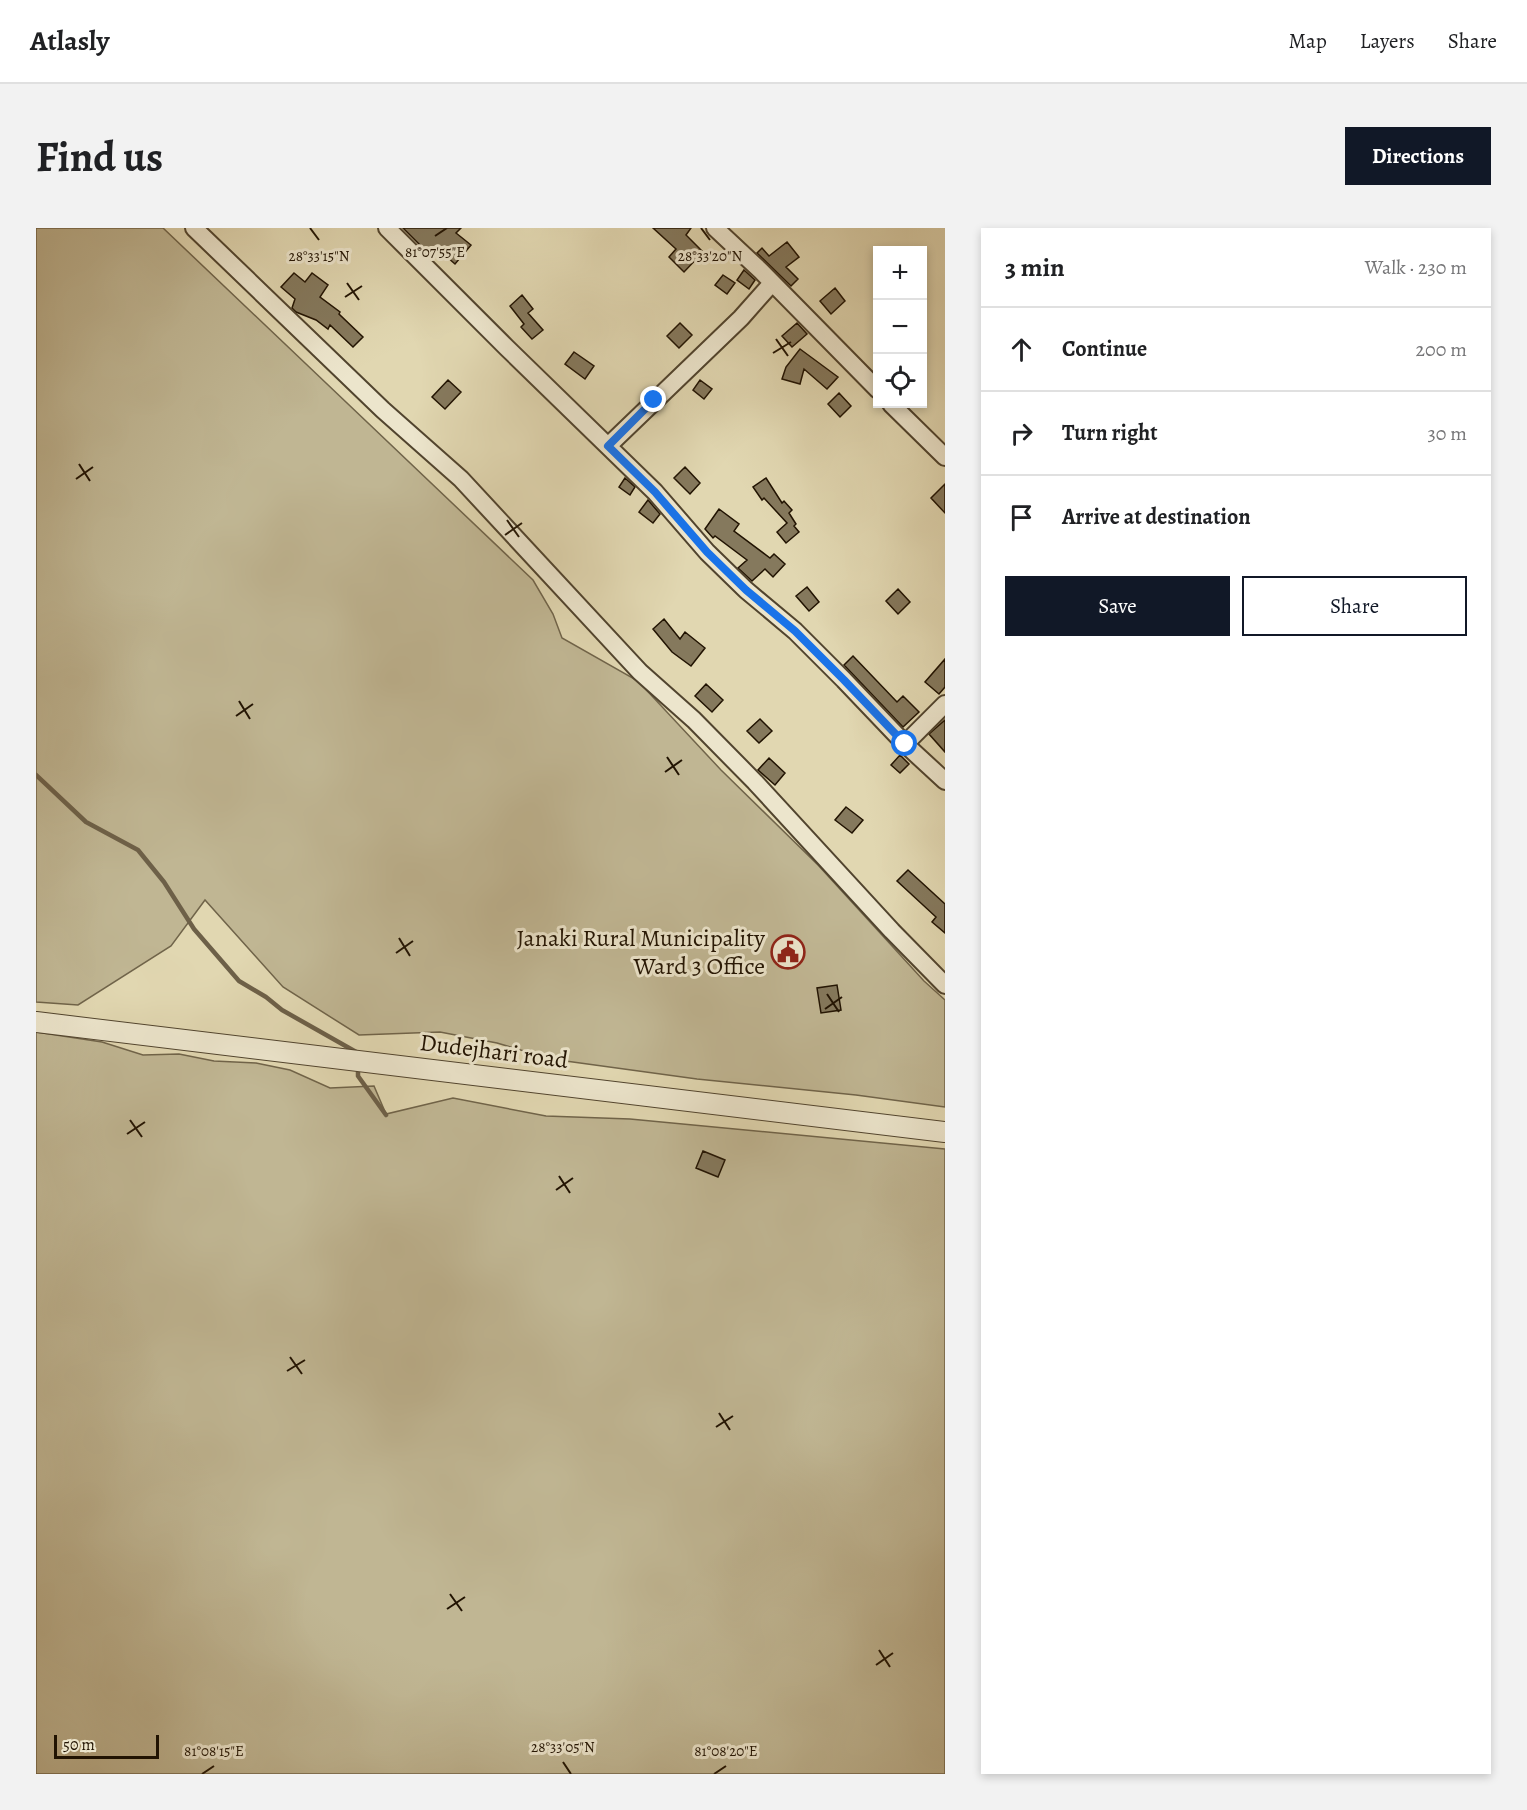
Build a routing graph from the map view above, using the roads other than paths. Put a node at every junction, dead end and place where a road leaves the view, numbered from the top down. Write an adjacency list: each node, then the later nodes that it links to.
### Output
1 (195, 228): 12 (street)
2 (387, 228): 7 (street)
3 (715, 228): 4 (street)
4 (772, 283): 5 (street); 7 (street)
5 (873, 385)
6 (895, 408): 8 (street)
7 (608, 446): 10 (street)
8 (945, 457)
9 (945, 704): 10 (street)
10 (905, 744): 11 (street)
11 (945, 780)
12 (945, 985)
13 (36, 1022): 14 (street, Dudejhari road)
14 (945, 1132)

